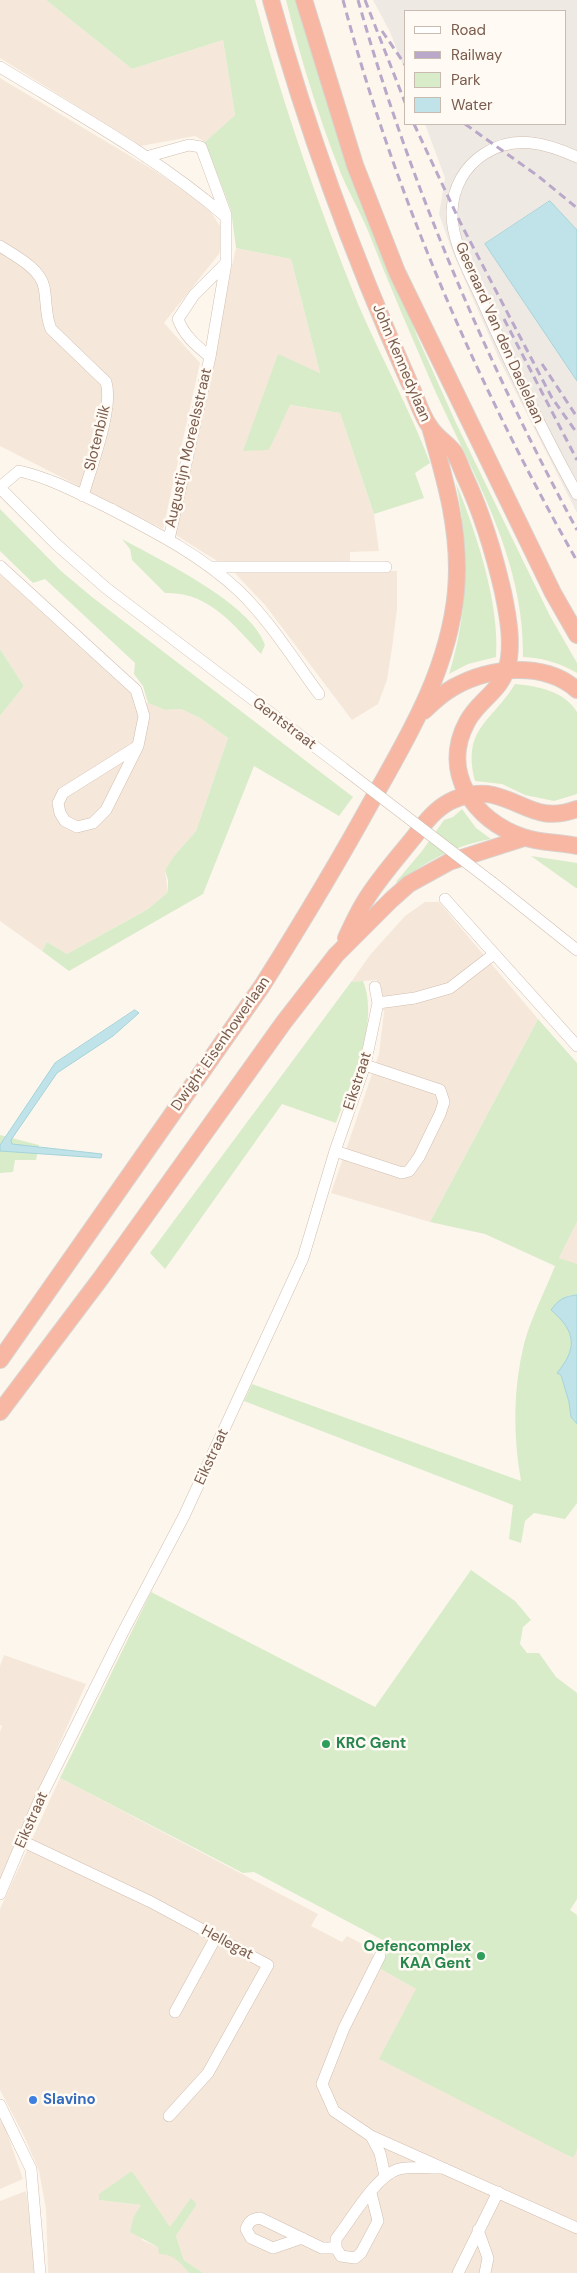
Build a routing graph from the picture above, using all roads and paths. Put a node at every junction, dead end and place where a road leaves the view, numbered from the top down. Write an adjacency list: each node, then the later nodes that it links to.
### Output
1 (271, 0): 10 (highway, John Kennedylaan)
2 (304, 0): 18 (highway)
3 (0, 67): 5 (street)
4 (577, 156): 12 (street, Geeraard Van den Daelelaan)
5 (146, 157): 6 (street); 6 (street, Augustijn Moreelsstraat)
6 (226, 217): 8 (street, Augustijn Moreelsstraat)
7 (0, 246): 13 (street, Slotenbilk)
8 (226, 263): 9 (street, Augustijn Moreelsstraat); 9 (street, Augustijn Moreelsstraat)
9 (210, 357): 14 (street, Augustijn Moreelsstraat)
10 (430, 428): 19 (highway, John Kennedylaan); 22 (highway, Dwight Eisenhowerlaan)
11 (0, 488): 13 (street, Gentstraat); 29 (street, Gentstraat, bridge)
12 (577, 494)
13 (83, 496): 14 (street, Gentstraat)
14 (169, 539): 16 (street, Gentstraat)
15 (0, 566): 23 (street)
16 (210, 566): 17 (street); 21 (street, Gentstraat)
17 (386, 567)
18 (577, 635)
19 (506, 670): 20 (highway, Dwight Eisenhowerlaan); 22 (highway, Dwight Eisenhowerlaan); 24 (highway, John Kennedylaan)
20 (577, 690)
21 (319, 694)
22 (420, 714): 37 (highway, Dwight Eisenhowerlaan)
23 (138, 746): 23 (street)
24 (467, 796): 25 (highway); 26 (highway, John Kennedylaan); 31 (highway)
25 (577, 809)
26 (524, 838): 27 (highway, John Kennedylaan); 31 (highway, John Kennedylaan)
27 (577, 846)
28 (445, 899): 30 (street)
29 (577, 950)
30 (494, 954): 33 (street); 34 (street)
31 (336, 955): 38 (highway)
32 (375, 987): 33 (street, Eikstraat)
33 (378, 1002): 35 (street, Eikstraat)
34 (577, 1046)
35 (365, 1065): 36 (street, Eikstraat); 36 (street)
36 (334, 1151): 39 (street, Eikstraat)
37 (0, 1360)
38 (0, 1412)
39 (22, 1841): 40 (street, Eikstraat); 41 (street, Hellegat)
40 (0, 1894)
41 (216, 1937): 43 (street); 45 (street, Hellegat)
42 (380, 1956): 46 (street)
43 (175, 2012)
44 (0, 2105): 55 (street)
45 (169, 2116)
46 (371, 2136): 47 (street); 48 (street)
47 (443, 2168): 48 (street); 49 (street)
48 (386, 2176): 50 (street)
49 (498, 2192): 51 (street); 52 (street)
50 (371, 2193): 54 (street); 54 (street)
51 (577, 2228)
52 (478, 2230): 56 (street); 57 (street)
53 (302, 2238): 54 (street)
54 (336, 2248)
55 (40, 2273)
56 (458, 2273)
57 (485, 2273)

